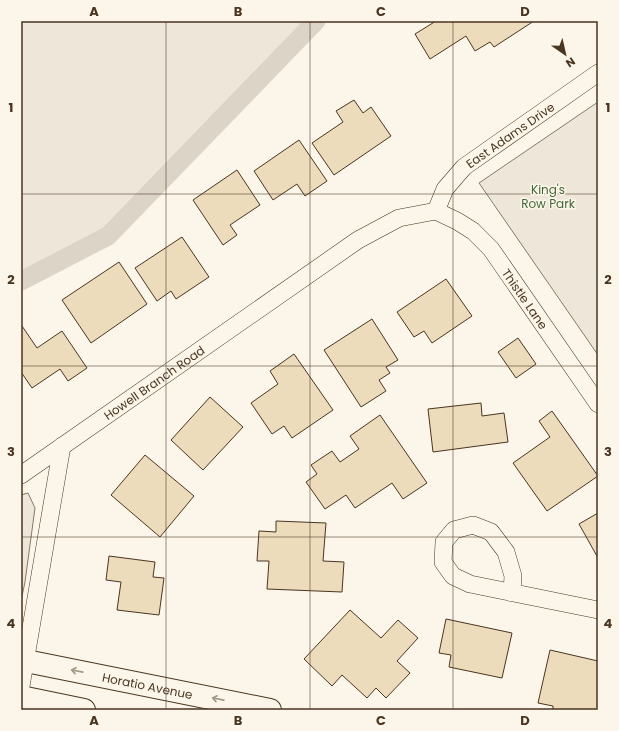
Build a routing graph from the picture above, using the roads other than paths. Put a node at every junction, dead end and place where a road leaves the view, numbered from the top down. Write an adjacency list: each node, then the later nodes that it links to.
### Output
1 (598, 73): 2 (street, East Adams Drive)
2 (436, 210): 3 (street, Thistle Lane); 4 (street, Howell Branch Road)
3 (598, 404)
4 (62, 446): 5 (street, Howell Branch Road); 8 (street)
5 (21, 475)
6 (512, 593): 6 (street); 7 (street)
7 (598, 610)
8 (23, 660): 9 (street); 12 (main road, Horatio Avenue, one-way to 8)
9 (21, 686)
10 (21, 698): 11 (main road)
11 (84, 710)
12 (270, 710)

